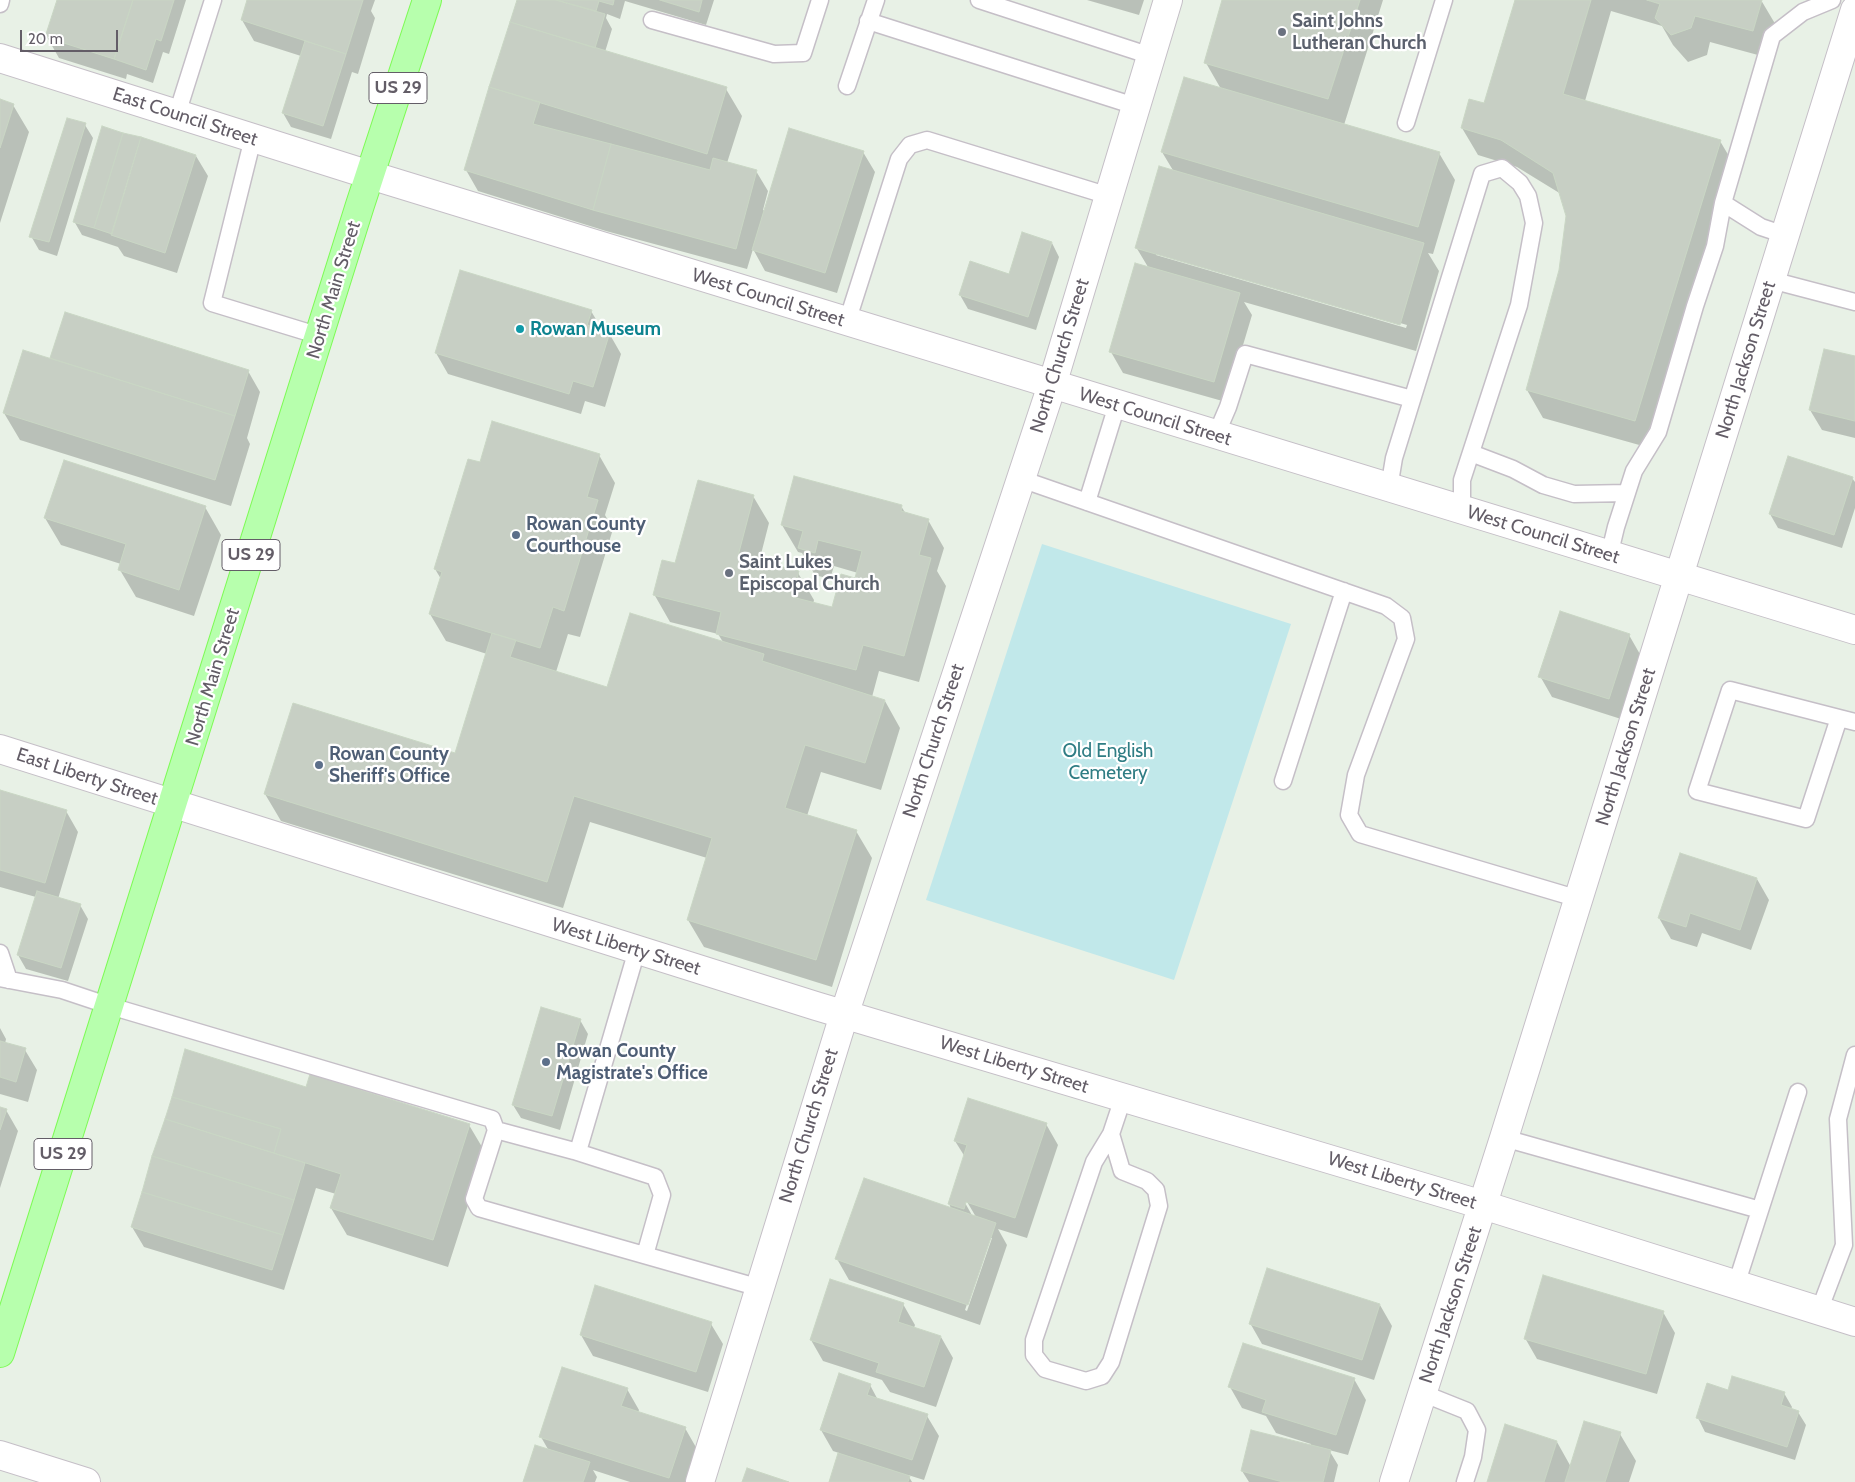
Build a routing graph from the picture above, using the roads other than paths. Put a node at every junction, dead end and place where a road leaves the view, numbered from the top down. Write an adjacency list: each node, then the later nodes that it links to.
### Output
1 (1, 0): 12 (lane)
2 (213, 0): 20 (lane)
3 (427, 0): 23 (main road, North Main Street / US 29)
4 (820, 0): 14 (lane)
5 (876, 0): 15 (lane)
6 (979, 0): 16 (lane)
7 (1168, 0): 16 (street, North Church Street)
8 (1444, 0): 21 (lane)
9 (1832, 0): 25 (lane)
10 (1840, 0): 11 (lane)
11 (1855, 1)
12 (0, 4)
13 (1855, 10): 26 (street, North Jackson Street)
14 (652, 20)
15 (868, 21): 18 (lane); 19 (lane)
16 (1151, 56): 19 (street, North Church Street)
17 (0, 58): 20 (street, East Council Street)
18 (847, 86)
19 (1136, 106): 24 (street, North Church Street)
20 (177, 114): 22 (street, East Council Street)
21 (1406, 123)
22 (254, 138): 23 (street, East Council Street); 30 (lane)
23 (370, 175): 29 (street, West Council Street); 30 (main road, North Main Street / US 29)
24 (1109, 196): 29 (lane); 31 (street, North Church Street)
25 (1723, 203): 26 (lane); 38 (lane)
26 (1785, 235): 27 (street, North Jackson Street)
27 (1771, 280): 28 (lane); 42 (street, North Jackson Street)
28 (1855, 302)
29 (847, 322): 31 (street, West Council Street)
30 (320, 336): 49 (main road, North Main Street / US 29)
31 (1052, 385): 33 (street, West Council Street); 36 (street, North Church Street)
32 (1412, 399): 34 (lane); 35 (lane); 37 (lane)
33 (1117, 405): 34 (street, West Council Street); 39 (lane)
34 (1216, 435): 37 (street, West Council Street)
35 (1471, 453): 38 (lane); 40 (lane)
36 (1021, 479): 39 (lane); 55 (street, North Church Street)
37 (1389, 488): 40 (street, West Council Street)
38 (1627, 493): 41 (lane)
39 (1087, 502): 43 (lane)
40 (1462, 511): 41 (street, West Council Street)
41 (1610, 556): 42 (street, West Council Street)
42 (1679, 577): 44 (street, West Council Street); 50 (street, North Jackson Street)
43 (1344, 591): 48 (lane); 50 (lane)
44 (1855, 630)
45 (1839, 718): 45 (lane); 46 (lane)
46 (1855, 722)
47 (0, 749): 49 (street, East Liberty Street)
48 (1283, 780)
49 (173, 805): 51 (street, West Liberty Street); 54 (main road, North Main Street / US 29)
50 (1578, 899): 61 (street, North Jackson Street)
51 (637, 950): 55 (street, West Liberty Street); 62 (lane)
52 (0, 953): 53 (lane)
53 (4, 979): 54 (lane)
54 (110, 1006): 59 (lane); 70 (main road, North Main Street / US 29)
55 (844, 1015): 58 (street, West Liberty Street); 67 (street, North Church Street)
56 (1853, 1062): 68 (lane)
57 (1798, 1092): 64 (lane)
58 (1123, 1098): 60 (lane); 63 (street, West Liberty Street)
59 (496, 1130): 62 (lane); 65 (lane)
60 (1112, 1134): 60 (lane)
61 (1504, 1138): 63 (street, North Jackson Street); 64 (lane)
62 (574, 1151): 65 (lane)
63 (1483, 1205): 66 (street, West Liberty Street); 71 (street, North Jackson Street)
64 (1760, 1210): 66 (lane)
65 (645, 1255): 67 (lane)
66 (1736, 1285): 68 (street, West Liberty Street)
67 (760, 1288): 74 (street, North Church Street)
68 (1819, 1311): 69 (street, West Liberty Street)
69 (1855, 1322)
70 (0, 1353)
71 (1422, 1393): 75 (street, North Jackson Street); 76 (lane)
72 (0, 1455): 73 (street)
73 (86, 1482)
74 (700, 1482)
75 (1394, 1482)
76 (1465, 1482)

